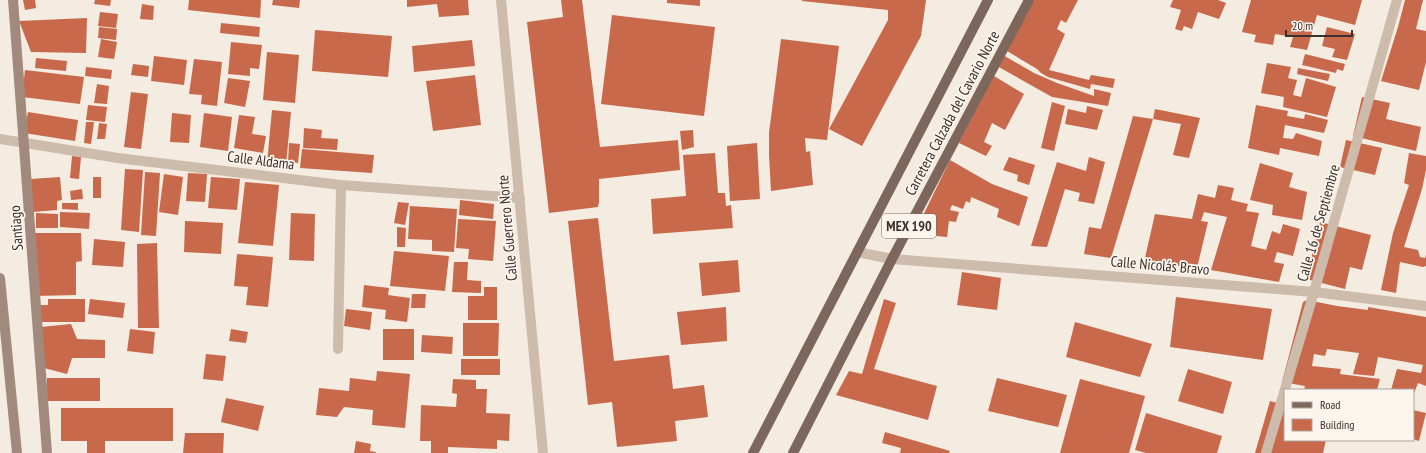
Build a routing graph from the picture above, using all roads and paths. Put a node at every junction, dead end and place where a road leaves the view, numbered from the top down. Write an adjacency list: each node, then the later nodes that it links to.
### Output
1 (13, 0): 7 (street, Santiago)
2 (501, 0): 9 (street, Calle Guerrero Norte)
3 (988, 0): 10 (main road, Carretera Calzada del Cavario Norte / MEX 190)
4 (1029, 0): 11 (main road, Carretera Calzada del Cavario Norte / MEX 190)
5 (1397, 0): 13 (street, Calle 16 de Septiembre)
6 (0, 139): 7 (street, Calle Aldama)
7 (24, 142): 8 (street, Calle Aldama); 19 (street, Santiago)
8 (341, 185): 9 (street, Calle Aldama); 15 (street)
9 (520, 198): 20 (street, Calle Guerrero Norte)
10 (857, 252): 11 (street, Calle Nicolás Bravo); 21 (main road, Carretera Calzada del Cavario Norte / MEX 190)
11 (892, 258): 13 (street, Calle Nicolás Bravo); 22 (main road, Carretera Calzada del Cavario Norte / MEX 190)
12 (0, 278): 18 (street)
13 (1314, 292): 14 (street, Calle Nicolás Bravo); 16 (street, Calle 16 de Septiembre)
14 (1426, 306)
15 (338, 349)
16 (1285, 389)
17 (1284, 393): 23 (street, Calle 16 de Septiembre)
18 (17, 453)
19 (47, 453)
20 (543, 453)
21 (753, 453)
22 (793, 453)
23 (1266, 453)

